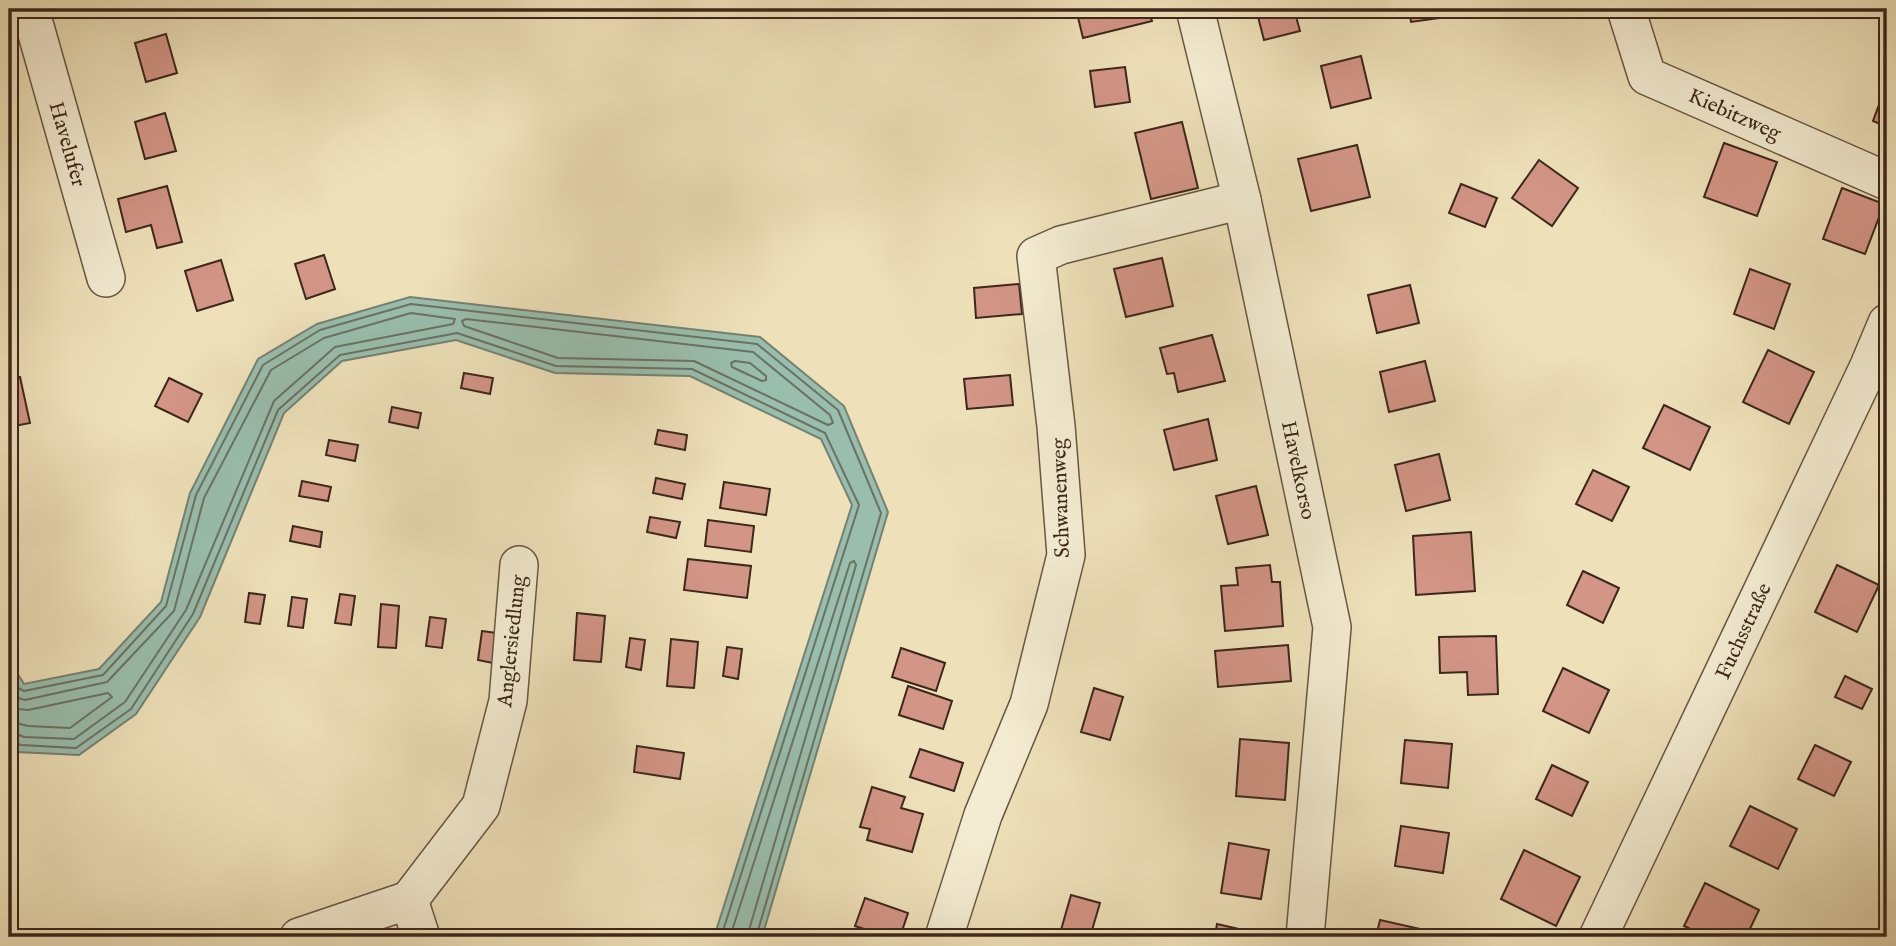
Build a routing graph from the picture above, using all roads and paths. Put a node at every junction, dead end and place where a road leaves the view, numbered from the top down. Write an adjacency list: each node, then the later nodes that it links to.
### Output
1 (30, 9): 6 (street, Havelufer)
2 (1195, 9): 5 (street, Havelkorso)
3 (1626, 9): 4 (street, Kiebitzweg)
4 (1887, 181)
5 (1242, 200): 12 (street, Schwanenweg); 13 (street, Havelkorso)
6 (106, 278)
7 (1887, 323): 14 (street, Fuchsstraße)
8 (519, 565): 9 (street, Anglersiedlung)
9 (409, 900): 10 (street); 11 (street)
10 (299, 937)
11 (421, 937)
12 (944, 937)
13 (1305, 937)
14 (1598, 937)

